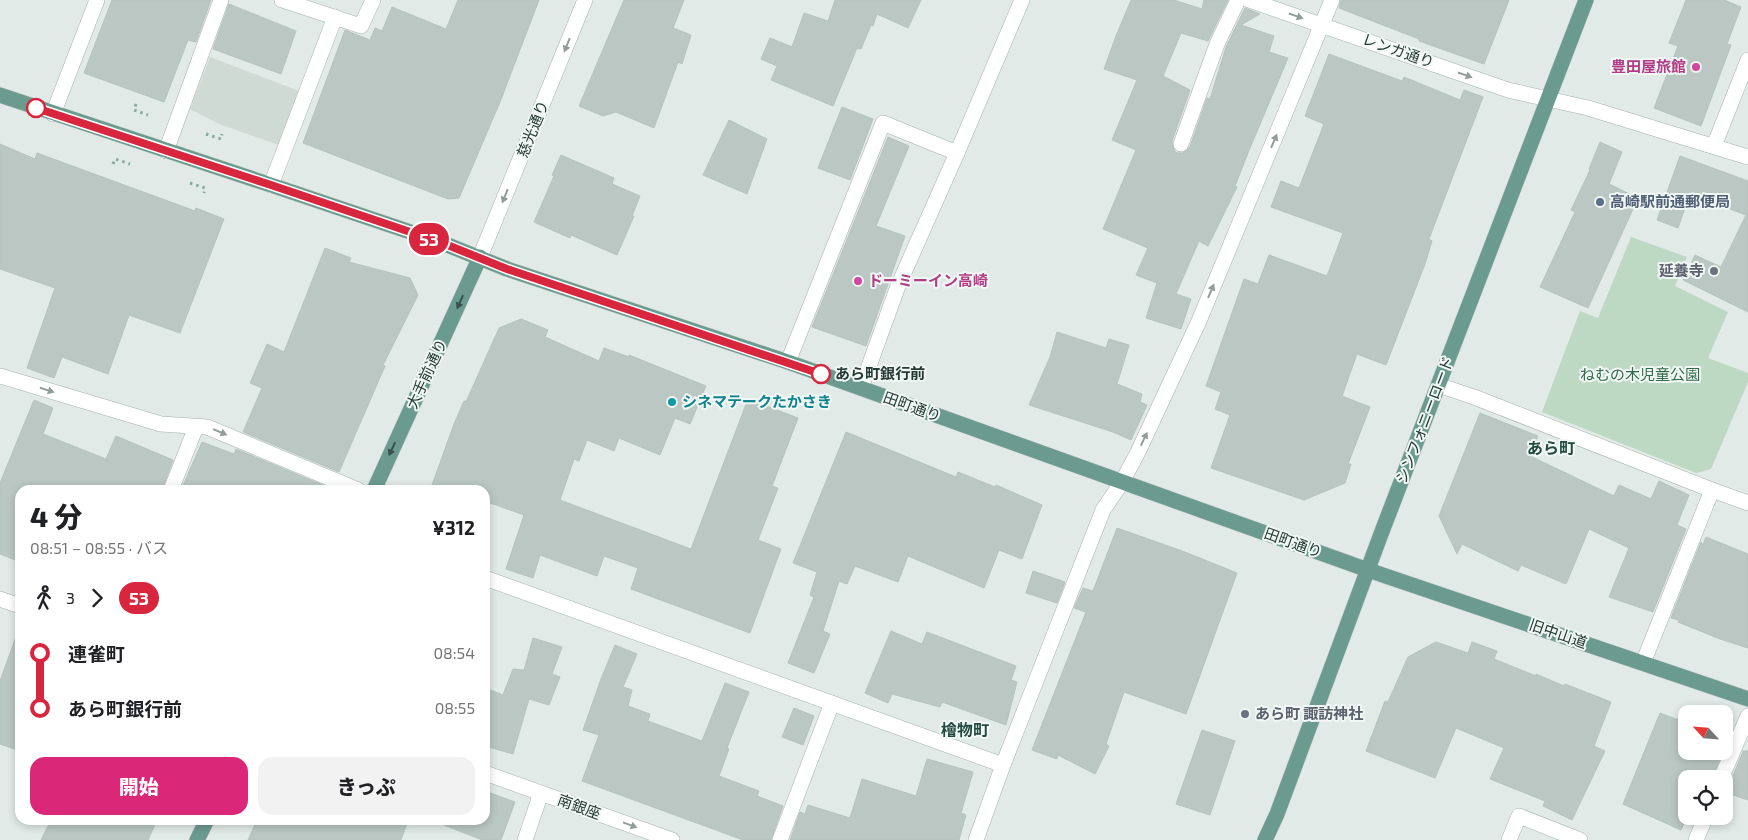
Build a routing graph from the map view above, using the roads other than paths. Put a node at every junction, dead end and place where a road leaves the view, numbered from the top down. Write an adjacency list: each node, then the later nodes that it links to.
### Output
1 (97, 0): 16 (street)
2 (221, 0): 19 (street)
3 (282, 0): 11 (street)
4 (373, 0): 11 (street)
5 (585, 0): 23 (street, 慈光通り, one-way to 23)
6 (1022, 0): 20 (street)
7 (1238, 0): 17 (street)
8 (1249, 0): 12 (street, レンガ通り, one-way to 12)
9 (1332, 0): 12 (street)
10 (1586, 0): 15 (main road, シンフォニーロード)
11 (335, 17): 22 (street)
12 (1323, 25): 15 (street, レンガ通り, one-way to 15); 29 (street, one-way to 12)
13 (1748, 60): 18 (street)
14 (0, 95): 16 (main road, 田町通り)
15 (1548, 98): 18 (street, レンガ通り); 26 (main road, シンフォニーロード)
16 (53, 114): 19 (main road, 田町通り)
17 (1181, 144)
18 (1714, 146): 21 (street, レンガ通り)
19 (166, 151): 22 (main road, 田町通り)
20 (957, 153): 24 (street); 27 (street)
21 (1748, 157)
22 (271, 185): 23 (main road, 田町通り)
23 (480, 257): 24 (main road, 田町通り); 32 (main road, 大手前通り, one-way to 32)
24 (788, 362): 27 (main road, 田町通り)
25 (0, 376): 28 (street, one-way to 28)
26 (1438, 385): 33 (street); 35 (main road, シンフォニーロード)
27 (861, 388): 29 (main road, 田町通り)
28 (196, 427): 30 (street); 31 (street, one-way to 31)
29 (1122, 482): 35 (main road, 田町通り); 43 (street)
30 (172, 485)
31 (346, 485)
32 (376, 485)
33 (1712, 490): 34 (street); 39 (street)
34 (1748, 503)
35 (1368, 570): 39 (main road, 旧中山道); 54 (main road, シンフォニーロード)
36 (490, 580): 41 (street)
37 (0, 599): 38 (street)
38 (15, 604)
39 (1643, 663): 40 (main road, 旧中山道)
40 (1748, 699)
41 (832, 703): 43 (street); 52 (street)
42 (1748, 716): 44 (street)
43 (1003, 765): 53 (street)
44 (1726, 770)
45 (490, 775): 46 (street, 南銀座)
46 (540, 793): 50 (street); 51 (street, 南銀座, one-way to 51)
47 (204, 825): 49 (main road)
48 (1702, 825): 57 (street)
49 (197, 840)
50 (525, 840)
51 (672, 840)
52 (780, 840)
53 (976, 840)
54 (1265, 840)
55 (1509, 840): 56 (street)
56 (1580, 840)
57 (1696, 840)

